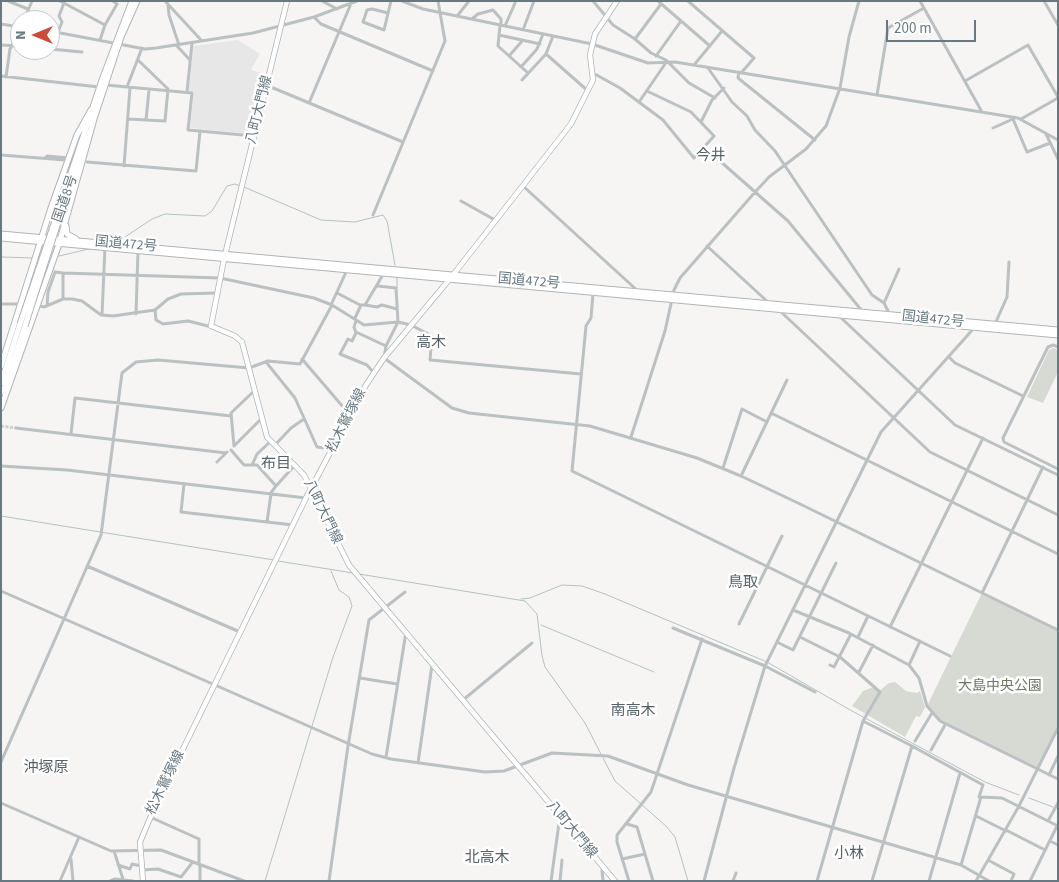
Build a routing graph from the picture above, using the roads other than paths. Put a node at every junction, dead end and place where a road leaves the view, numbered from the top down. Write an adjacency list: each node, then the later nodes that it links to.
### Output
1 (8, 1): 26 (street)
2 (32, 1): 26 (street)
3 (113, 1): 35 (street)
4 (132, 1): 51 (highway, 国道8号)
5 (137, 1): 51 (highway, 国道8号)
6 (287, 1): 38 (main road, 八町大門線)
7 (391, 1): 29 (street)
8 (402, 1): 21 (street)
9 (438, 1): 28 (street)
10 (469, 1): 30 (street)
11 (534, 1): 39 (street)
12 (593, 1): 32 (street)
13 (617, 1): 32 (main road, 松木鷲塚線)
14 (688, 1): 40 (street)
15 (859, 1): 82 (street)
16 (920, 1): 25 (street)
17 (1044, 1): 37 (street)
18 (62, 2): 35 (street)
19 (325, 2): 27 (street)
20 (354, 2): 27 (street); 42 (street)
21 (406, 2): 28 (street)
22 (659, 2): 34 (street); 46 (street)
23 (167, 3): 49 (street); 54 (street)
24 (515, 3): 36 (street)
25 (924, 8): 76 (street); 88 (street)
26 (28, 9)
27 (337, 9): 31 (street)
28 (439, 12): 30 (street); 69 (street)
29 (388, 13): 29 (street)
30 (458, 15): 33 (street)
31 (314, 17): 38 (street); 42 (street)
32 (607, 17): 46 (street); 53 (main road, 松木鷲塚線)
33 (473, 18): 36 (street); 36 (street)
34 (681, 22): 55 (street); 62 (street)
35 (105, 25): 47 (street)
36 (502, 25): 39 (street); 44 (street)
37 (1058, 25)
38 (281, 26): 49 (street); 78 (main road, 八町大門線)
39 (523, 30): 43 (street)
40 (722, 31): 55 (street); 70 (street)
41 (60, 32): 47 (street)
42 (339, 32): 69 (street); 92 (street)
43 (543, 34): 45 (street); 52 (street)
44 (499, 35): 48 (street); 61 (street)
45 (553, 36): 53 (street); 60 (street)
46 (635, 39): 62 (street)
47 (100, 40): 51 (street)
48 (523, 40): 52 (street); 61 (street)
49 (202, 41): 50 (street)
50 (192, 43): 54 (street); 64 (street)
51 (117, 44): 56 (street); 77 (highway, 国道8号); 79 (highway, 国道8号)
52 (540, 44): 67 (street)
53 (592, 44): 65 (street); 72 (main road, 松木鷲塚線)
54 (178, 45): 56 (street); 64 (street)
55 (710, 46): 66 (street)
56 (142, 48): 63 (street)
57 (60, 50): 59 (street)
58 (10, 52): 74 (street)
59 (82, 52)
60 (546, 54): 71 (street); 85 (street)
61 (509, 56): 67 (street)
62 (656, 56): 65 (street)
63 (138, 60): 80 (street); 84 (street)
64 (191, 60): 87 (street)
65 (666, 64): 66 (street); 86 (street); 90 (street)
66 (694, 65): 68 (street)
67 (521, 67): 71 (street)
68 (708, 68): 70 (street); 81 (street)
69 (433, 71): 107 (street)
70 (740, 72): 82 (street); 105 (street)
71 (528, 73): 75 (street)
72 (593, 73): 85 (main road, 松木鷲塚線); 91 (street)
73 (1, 76): 74 (street)
74 (6, 77): 79 (street)
75 (522, 80)
76 (965, 81): 89 (street); 94 (street)
77 (106, 85): 80 (street); 95 (highway, 国道8号)
78 (266, 85): 92 (street); 104 (main road, 八町大門線)
79 (99, 87): 93 (highway, 国道8号)
80 (128, 87): 83 (street); 96 (street)
81 (724, 88): 90 (street); 114 (street)
82 (840, 88): 88 (street); 105 (street)
83 (149, 90): 84 (street); 99 (street)
84 (168, 91): 87 (street); 99 (street)
85 (588, 91): 116 (main road, 松木鷲塚線)
86 (647, 91): 91 (street); 100 (street)
87 (187, 92): 102 (street)
88 (877, 95): 94 (street)
89 (1058, 97): 98 (street)
90 (715, 98): 100 (street)
91 (639, 102): 109 (street)
92 (309, 103): 107 (street)
93 (91, 110): 111 (highway); 119 (highway, 国道8号)
94 (983, 112): 97 (street)
95 (94, 119): 119 (highway, 国道8号); 121 (highway)
96 (128, 119): 99 (street); 115 (street)
97 (1014, 119): 98 (street); 101 (street); 108 (street)
98 (1020, 119): 103 (street)
99 (146, 120)
100 (701, 122): 109 (street)
101 (992, 128)
102 (200, 131): 104 (street); 115 (street)
103 (1046, 133): 106 (street); 108 (street)
104 (254, 136): 133 (main road, 八町大門線)
105 (814, 140): 114 (street)
106 (1058, 140)
107 (403, 142): 120 (street)
108 (1050, 143): 112 (street)
109 (704, 147): 117 (street)
110 (1, 155): 111 (street)
111 (67, 159): 125 (highway)
112 (1058, 159)
113 (87, 162): 115 (street)
114 (786, 165): 117 (street); 153 (street)
115 (124, 166)
116 (523, 186): 122 (main road, 松木鷲塚線); 145 (street)
117 (756, 191): 129 (street); 161 (street)
118 (461, 201): 122 (street)
119 (58, 216): 168 (highway, 国道8号, bridge)
120 (373, 216)
121 (68, 218): 126 (highway); 128 (highway)
122 (495, 220): 141 (main road, 松木鷲塚線)
123 (1, 234): 125 (highway, 国道472号)
124 (1, 238): 127 (highway, 国道472号)
125 (41, 240): 127 (highway, 国道472号); 128 (highway, 国道472号); 132 (highway)
126 (78, 240): 128 (highway, 国道472号); 133 (highway, 国道472号)
127 (26, 241): 132 (highway)
128 (60, 241): 130 (highway, 国道472号); 156 (highway)
129 (707, 246): 148 (street); 152 (street)
130 (105, 248): 131 (highway, 国道472号); 139 (street)
131 (138, 250): 133 (highway, 国道472号); 140 (street)
132 (36, 256): 151 (highway)
133 (224, 256): 136 (highway, 国道472号); 141 (highway, 国道472号); 142 (main road, 八町大門線)
134 (1009, 262): 169 (street)
135 (899, 269): 153 (street)
136 (347, 270): 138 (highway, 国道472号); 147 (street)
137 (63, 273): 139 (street); 149 (street); 157 (street)
138 (385, 273): 141 (highway, 国道472号); 143 (street)
139 (104, 274): 140 (street); 164 (street)
140 (137, 275): 142 (street); 162 (street)
141 (451, 277): 144 (highway, 国道472号); 145 (highway, 国道472号); 170 (main road, 松木鷲塚線)
142 (220, 278): 146 (main road, 八町大門線); 154 (street)
143 (378, 286): 155 (street); 158 (street)
144 (594, 292): 148 (highway, 国道472号); 185 (street)
145 (639, 292): 148 (highway, 国道472号)
146 (217, 293): 160 (street); 172 (main road, 八町大門線)
147 (336, 293): 154 (street); 155 (street)
148 (672, 297): 152 (highway, 国道472号); 159 (highway, 国道472号); 204 (street)
149 (63, 299): 157 (street); 164 (street)
150 (1, 304): 151 (street)
151 (21, 304): 156 (street); 182 (highway)
152 (770, 304): 161 (highway, 国道472号)
153 (884, 304): 165 (street)
154 (331, 305): 166 (street); 179 (street)
155 (363, 305): 158 (street); 166 (street)
156 (38, 306): 157 (street); 193 (highway)
157 (48, 306)
158 (397, 309): 167 (street)
159 (777, 309): 163 (highway, 国道472号); 197 (street)
160 (155, 310): 162 (street); 172 (street)
161 (863, 313): 165 (highway, 国道472号)
162 (136, 314): 164 (street)
163 (837, 314): 171 (highway, 国道472号); 189 (street)
164 (102, 315)
165 (890, 315): 171 (highway, 国道472号)
166 (355, 320): 167 (street); 174 (street)
167 (398, 322): 170 (street); 176 (street)
168 (23, 325): 187 (highway, 国道8号); 191 (highway, 国道8号)
169 (995, 325): 171 (highway, 国道472号); 173 (highway, 国道472号)
170 (411, 326): 180 (main road, 松木鷲塚線); 185 (street)
171 (976, 326): 175 (highway, 国道472号); 178 (street)
172 (212, 327): 183 (main road, 八町大門線)
173 (1058, 330)
174 (356, 332): 176 (street); 184 (street)
175 (1058, 335)
176 (386, 346): 180 (street)
177 (1058, 347): 190 (street)
178 (949, 357): 189 (street); 190 (street)
179 (302, 358): 181 (street); 195 (street)
180 (384, 358): 184 (main road, 松木鷲塚線); 201 (street)
181 (266, 362): 183 (street); 199 (street)
182 (1, 366)
183 (249, 368): 188 (main road, 八町大門線); 192 (street)
184 (374, 372): 195 (main road, 松木鷲塚線)
185 (581, 374): 201 (street)
186 (787, 380): 194 (street)
187 (1, 383)
188 (255, 390): 196 (street); 198 (main road, 八町大門線)
189 (918, 390): 197 (street); 205 (street)
190 (1023, 396): 220 (street)
191 (1, 399)
192 (116, 403): 196 (street); 203 (street); 206 (street)
193 (1, 408)
194 (771, 413): 200 (street); 213 (street)
195 (350, 415): 210 (main road, 松木鷲塚線)
196 (231, 416): 209 (street)
197 (893, 417): 213 (street); 221 (street)
198 (261, 419): 207 (main road, 八町大門線); 209 (street)
199 (304, 420): 208 (street); 210 (street)
200 (767, 422): 219 (street); 224 (street)
201 (576, 424): 204 (street); 242 (street)
202 (16, 428): 203 (street)
203 (71, 434): 206 (street)
204 (630, 437): 219 (street)
205 (982, 438): 218 (street); 221 (street)
206 (113, 439): 212 (street); 222 (street)
207 (271, 441): 208 (main road, 八町大門線); 215 (street)
208 (275, 445): 216 (main road, 八町大門線)
209 (234, 446): 211 (street)
210 (333, 449): 227 (main road, 松木鷲塚線)
211 (231, 450): 212 (street); 215 (street)
212 (226, 453): 214 (street)
213 (867, 460): 231 (street); 233 (street)
214 (218, 462)
215 (252, 465): 226 (street)
216 (296, 465): 226 (street); 227 (main road, 八町大門線)
217 (1, 466): 222 (street)
218 (1043, 467): 223 (street); 230 (street)
219 (723, 468): 224 (street)
220 (1058, 469)
221 (967, 470): 230 (street); 231 (street)
222 (108, 475): 225 (street); 241 (street)
223 (1058, 475)
224 (741, 476): 233 (street)
225 (184, 484): 228 (street); 234 (street)
226 (276, 486): 228 (street)
227 (312, 489): 229 (main road, 松木鷲塚線); 248 (main road, 八町大門線)
228 (271, 494): 229 (street); 234 (street)
229 (306, 498): 235 (main road, 松木鷲塚線)
230 (1027, 500): 232 (street); 236 (street)
231 (951, 502): 236 (street); 240 (street)
232 (1058, 515)
233 (837, 521): 240 (street); 243 (street)
234 (267, 522): 235 (street)
235 (293, 525): 257 (main road, 松木鷲塚線)
236 (1012, 531): 238 (street); 247 (street)
237 (782, 536): 242 (street)
238 (1058, 554)
239 (836, 563): 246 (street)
240 (921, 563): 247 (street); 254 (street)
241 (87, 566): 252 (street); 257 (street)
242 (767, 566): 243 (street); 253 (street)
243 (805, 586): 246 (street); 249 (street)
244 (1, 591): 252 (street)
245 (405, 592): 248 (street)
246 (821, 593): 250 (street); 251 (street)
247 (982, 593): 256 (street)
248 (385, 608): 258 (main road, 八町大門線); 274 (street)
249 (793, 610): 251 (street); 264 (street)
250 (868, 616): 254 (street); 261 (street)
251 (809, 618): 259 (street); 260 (street)
252 (64, 619): 276 (street); 289 (street)
253 (739, 624)
254 (890, 626): 263 (street)
255 (673, 628): 262 (street)
256 (1058, 630)
257 (240, 632): 276 (main road, 松木鷲塚線)
258 (406, 632): 269 (main road, 八町大門線); 275 (street)
259 (851, 634): 261 (street); 268 (street)
260 (800, 637): 264 (street); 268 (street)
261 (858, 637): 266 (street)
262 (702, 639): 272 (street); 294 (street)
263 (920, 641): 267 (street); 271 (street)
264 (777, 642): 272 (street)
265 (532, 643): 278 (street)
266 (873, 645): 271 (street); 273 (street)
267 (950, 656)
268 (840, 657): 270 (street); 273 (street)
269 (432, 664): 278 (main road, 八町大門線); 290 (street)
270 (830, 665)
271 (908, 665): 279 (street)
272 (765, 666): 277 (street); 297 (street)
273 (859, 672): 280 (street)
274 (360, 678): 275 (street); 284 (street)
275 (397, 684): 288 (street)
276 (214, 685): 284 (street); 303 (main road, 松木鷲塚線)
277 (815, 692)
278 (463, 700): 291 (main road, 八町大門線)
279 (932, 713): 281 (street); 283 (street)
280 (863, 720): 285 (street); 308 (street)
281 (945, 725): 286 (street); 292 (street)
282 (1058, 728): 292 (street)
283 (916, 741)
284 (348, 744): 288 (street); 339 (street)
285 (912, 746): 293 (street); 312 (street)
286 (931, 750)
287 (1058, 756): 295 (street)
288 (386, 758): 290 (street)
289 (1, 762)
290 (418, 763): 291 (street)
291 (518, 766): 294 (street); 304 (main road, 八町大門線)
292 (1037, 769): 295 (street); 301 (street)
293 (960, 773): 298 (street); 318 (street)
294 (656, 774): 297 (street); 306 (street)
295 (1049, 775): 296 (street)
296 (1058, 779)
297 (728, 797): 308 (street); 346 (street)
298 (979, 797)
299 (1, 803): 310 (street)
300 (1058, 803): 305 (street)
301 (1019, 806): 302 (street); 305 (street); 309 (street)
302 (976, 816): 309 (street); 326 (street)
303 (150, 817): 314 (main road, 松木鷲塚線); 325 (street)
304 (564, 821): 328 (main road, 八町大門線); 340 (street)
305 (1048, 822): 307 (street)
306 (626, 824): 317 (street); 320 (street)
307 (1058, 826): 311 (street)
308 (832, 827): 312 (street); 348 (street)
309 (1006, 831): 315 (street); 322 (street)
310 (79, 837): 316 (street); 319 (street)
311 (1050, 841): 313 (street); 315 (street)
312 (883, 842): 318 (street); 349 (street)
313 (1058, 845)
314 (140, 849): 316 (street); 323 (street); 327 (main road, 松木鷲塚線)
315 (1045, 850): 354 (street)
316 (114, 851): 324 (street)
317 (646, 854): 320 (street); 345 (street)
318 (936, 857): 326 (street); 350 (street)
319 (71, 858): 332 (street); 333 (street)
320 (622, 859): 344 (street)
321 (562, 860): 341 (street)
322 (988, 860): 330 (street); 353 (street)
323 (192, 863): 325 (street); 327 (street)
324 (118, 864): 327 (street); 331 (street)
325 (200, 865): 337 (street); 338 (street)
326 (961, 865): 330 (street)
327 (141, 868): 336 (main road, 松木鷲塚線)
328 (604, 868): 342 (street); 343 (main road, 八町大門線)
329 (736, 872): 347 (street)
330 (980, 875): 351 (street); 352 (street)
331 (124, 880): 334 (street); 335 (street)
332 (60, 881)
333 (72, 881)
334 (110, 881)
335 (133, 881)
336 (144, 881)
337 (200, 881)
338 (244, 881)
339 (329, 881)
340 (551, 881)
341 (560, 881)
342 (603, 881)
343 (614, 881)
344 (629, 881)
345 (653, 881)
346 (704, 881)
347 (733, 881)
348 (817, 881)
349 (872, 881)
350 (929, 881)
351 (976, 881)
352 (989, 881)
353 (1011, 881)
354 (1030, 881)

